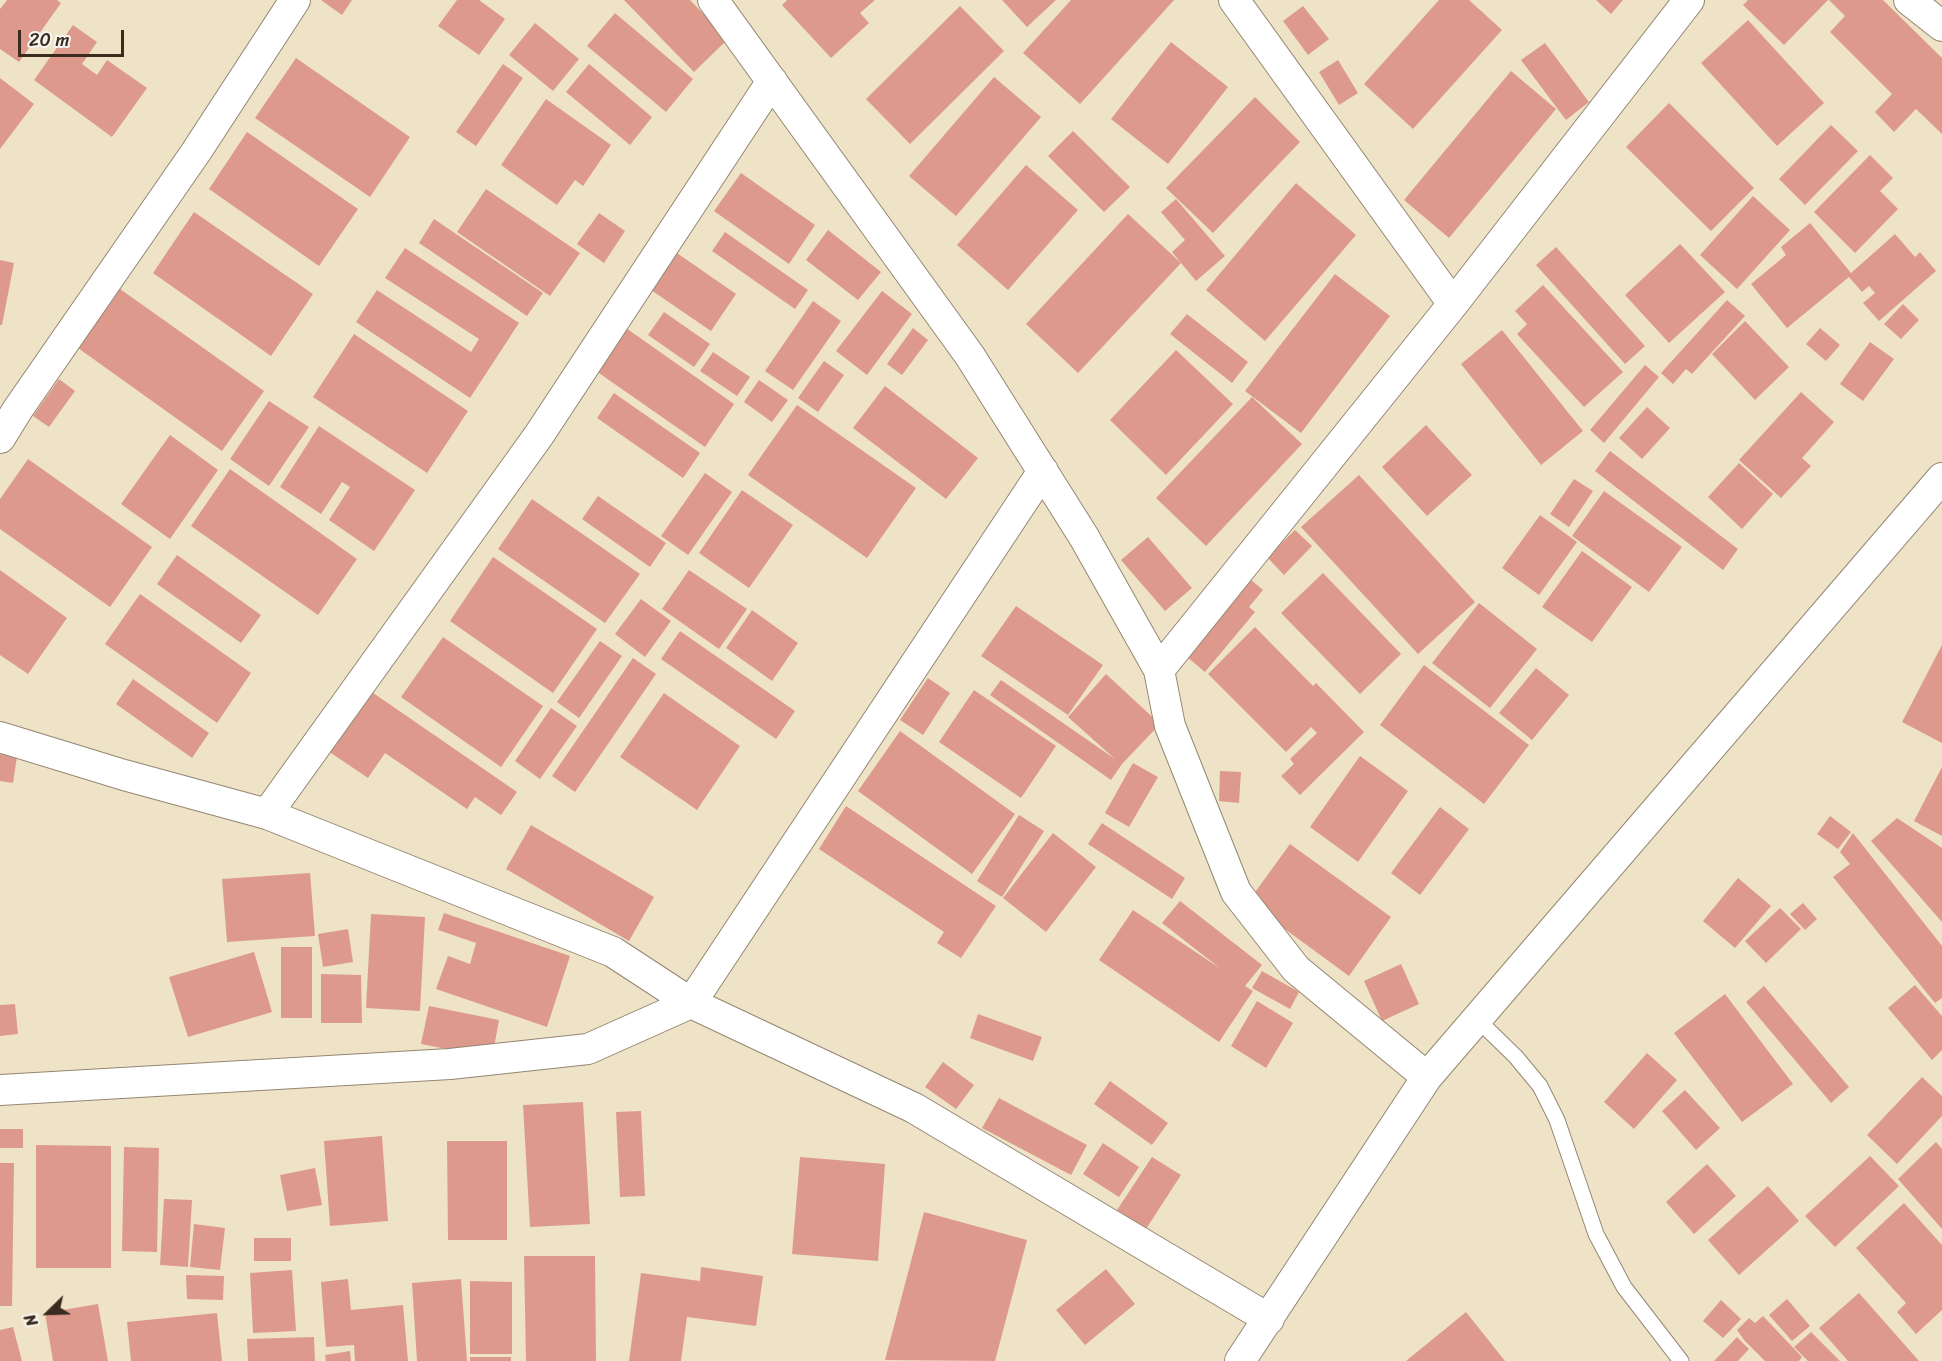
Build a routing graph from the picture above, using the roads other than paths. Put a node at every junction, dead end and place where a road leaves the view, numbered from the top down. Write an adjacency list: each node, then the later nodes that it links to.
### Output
1 (295, 0): 9 (street)
2 (713, 0): 7 (street)
3 (1234, 0): 8 (street)
4 (1689, 0): 8 (street)
5 (1909, 0): 6 (street)
6 (1942, 26)
7 (772, 81): 10 (street); 14 (street)
8 (1453, 304): 12 (street)
9 (0, 438)
10 (1043, 471): 12 (street); 15 (street)
11 (1942, 478): 16 (street)
12 (1158, 670): 17 (street)
13 (0, 737): 14 (street)
14 (267, 814): 15 (street)
15 (691, 1003): 18 (street); 19 (street)
16 (1477, 1019): 17 (street); 21 (lane)
17 (1427, 1077): 19 (street)
18 (0, 1090)
19 (1269, 1319): 20 (street)
20 (1240, 1361)
21 (1681, 1361)

